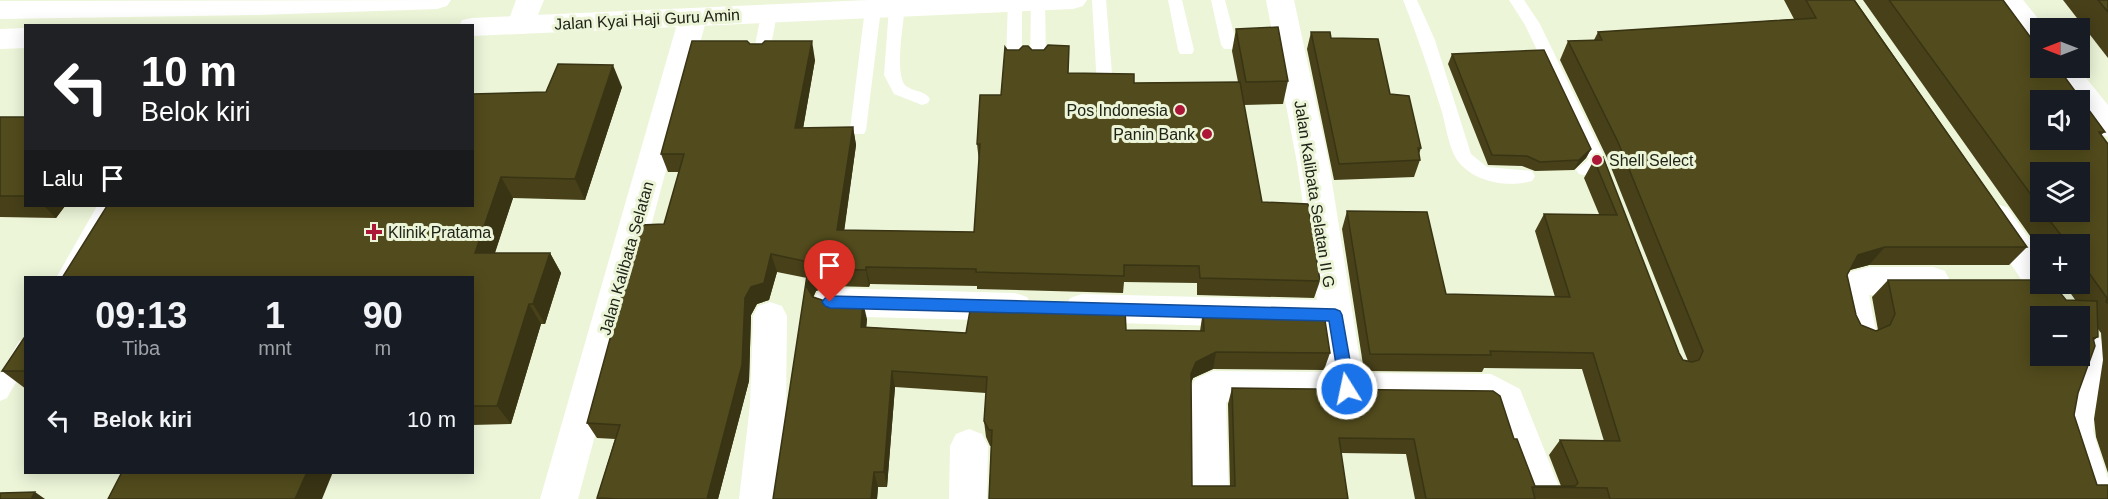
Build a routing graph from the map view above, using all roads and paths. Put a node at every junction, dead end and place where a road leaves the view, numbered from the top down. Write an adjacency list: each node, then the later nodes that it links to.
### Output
1 (437, 0): 7 (street)
2 (1073, 0): 11 (street, Jalan Kyai Haji Guru Amin)
3 (1410, 0): 31 (lane)
4 (1516, 0): 32 (lane)
5 (2008, 0): 17 (street)
6 (1218, 1): 21 (lane)
7 (259, 3): 12 (street)
8 (1176, 4): 23 (lane)
9 (1281, 5): 41 (street, Jalan Kalibata Selatan II G)
10 (1099, 7): 27 (lane)
11 (1025, 9): 14 (street, Jalan Kyai Haji Guru Amin); 24 (lane); 25 (lane)
12 (0, 10)
13 (525, 13): 16 (street, Jalan Kyai Haji Guru Amin); 20 (street, Jalan Kyai Haji Guru Amin)
14 (884, 17): 15 (street, Jalan Kyai Haji Guru Amin); 28 (lane); 30 (lane)
15 (768, 20): 20 (street, Jalan Kyai Haji Guru Amin); 22 (lane)
16 (474, 26)
17 (2030, 28)
18 (24, 38): 19 (street)
19 (0, 39)
20 (687, 39): 49 (street, Jalan Kalibata Selatan)
21 (1229, 45)
22 (762, 50)
23 (1186, 50)
24 (1038, 59)
25 (1014, 60)
26 (2070, 78): 29 (street)
27 (1105, 86)
28 (922, 99)
29 (2108, 126)
30 (858, 130)
31 (1526, 176)
32 (1607, 182)
33 (1980, 193): 35 (street)
34 (105, 207): 36 (lane)
35 (2030, 265)
36 (66, 276)
37 (1960, 281): 43 (street)
38 (2006, 281): 39 (street)
39 (2030, 281)
40 (830, 302): 41 (street)
41 (1335, 315): 46 (street, Jalan Kalibata Selatan II G)
42 (770, 316): 50 (street)
43 (1859, 331)
44 (24, 350): 47 (lane)
45 (2090, 350): 54 (street)
46 (1347, 389): 52 (street); 53 (street)
47 (0, 392)
48 (969, 446): 51 (street)
49 (559, 499)
50 (758, 499)
51 (968, 499)
52 (1210, 499)
53 (1545, 499)
54 (2095, 499)

